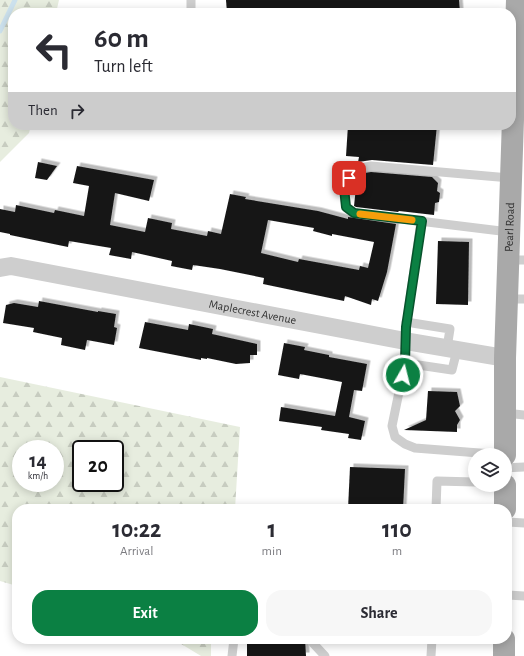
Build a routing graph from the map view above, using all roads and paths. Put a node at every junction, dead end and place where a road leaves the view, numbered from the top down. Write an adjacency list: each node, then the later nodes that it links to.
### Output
1 (517, 0): 2 (main road, Pearl Road)
2 (519, 70): 3 (main road, Pearl Road)
3 (516, 89)
4 (518, 138): 5 (main road, Pearl Road)
5 (513, 184): 6 (lane); 7 (main road, Pearl Road)
6 (422, 221): 7 (lane); 11 (lane)
7 (509, 232): 8 (main road, Pearl Road)
8 (516, 260): 10 (main road, Pearl Road)
9 (0, 268): 12 (street, Maplecrest Avenue)
10 (515, 299): 14 (main road, Pearl Road)
11 (406, 322): 12 (lane); 13 (lane)
12 (405, 341): 13 (street, Maplecrest Avenue); 15 (lane)
13 (452, 349): 14 (street, Maplecrest Avenue); 15 (lane)
14 (504, 358): 16 (main road, Pearl Road)
15 (405, 362): 18 (lane)
16 (514, 414): 17 (main road, Pearl Road)
17 (506, 448)
18 (468, 452)
19 (524, 467): 20 (lane)
20 (512, 468)
21 (468, 482): 23 (lane)
22 (505, 492): 24 (main road)
23 (436, 504)
24 (504, 504)
25 (512, 522): 26 (lane)
26 (524, 523)
27 (512, 595): 28 (lane)
28 (524, 596)
29 (233, 644): 33 (lane)
30 (315, 644): 34 (lane)
31 (432, 644): 35 (lane)
32 (504, 644): 36 (main road)
33 (232, 656)
34 (325, 656)
35 (431, 656)
36 (504, 656)

